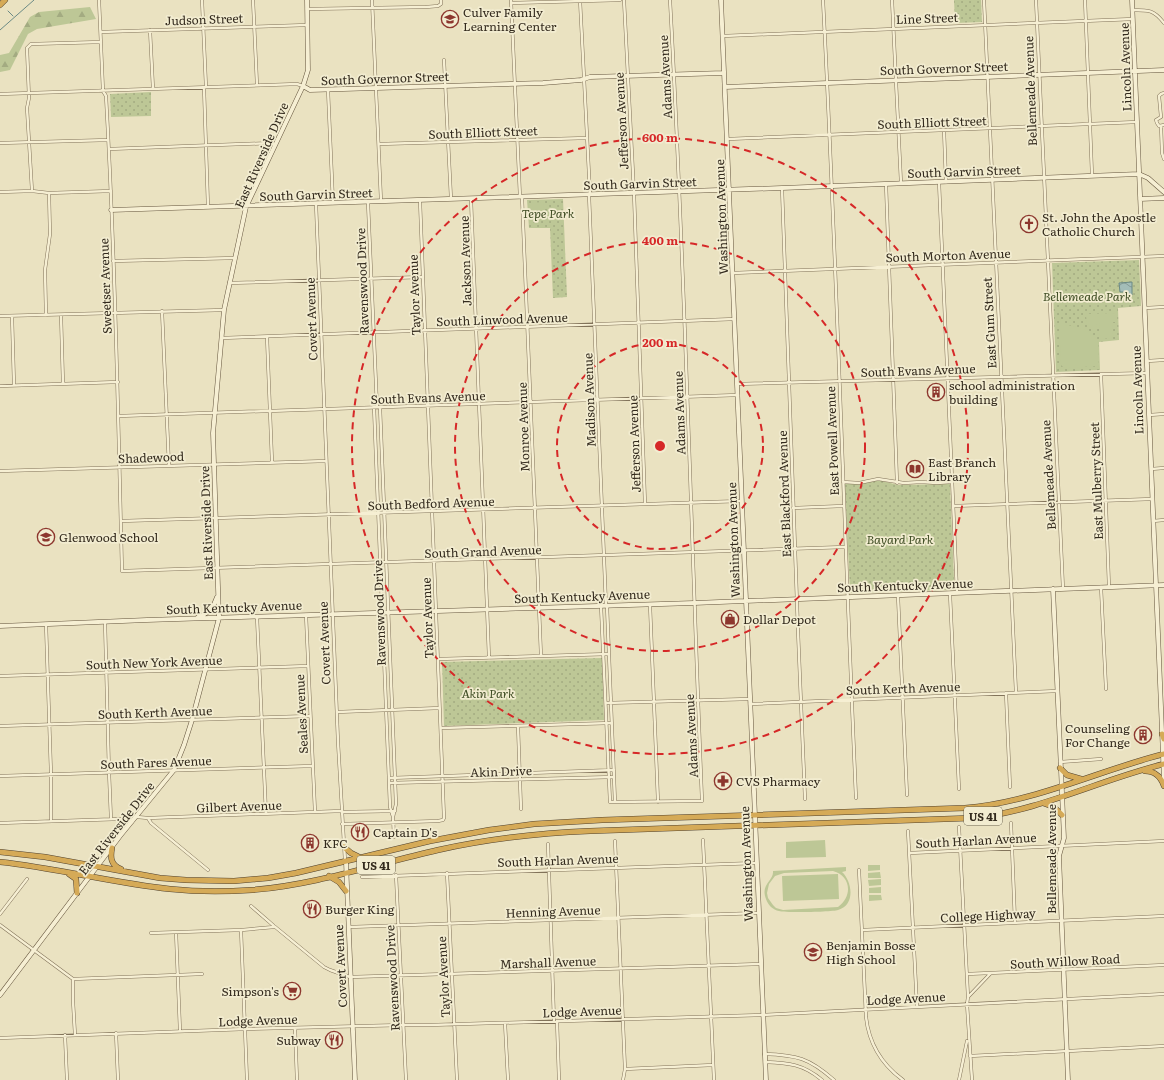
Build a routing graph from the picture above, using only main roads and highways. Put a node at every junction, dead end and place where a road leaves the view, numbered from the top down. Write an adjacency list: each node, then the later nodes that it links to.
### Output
1 (5, 0): 2 (highway)
2 (0, 4)
3 (1163, 754): 7 (highway, US 41)
4 (1164, 764): 6 (highway, US 41)
5 (1060, 765): 7 (highway)
6 (1142, 771): 8 (highway); 9 (highway, US 41)
7 (1084, 779): 10 (highway, US 41)
8 (1164, 786)
9 (1043, 803): 11 (highway); 13 (highway, US 41)
10 (902, 810): 12 (highway, US 41); 13 (highway)
11 (1062, 815)
12 (646, 818): 14 (highway); 18 (highway, US 41)
13 (902, 820): 14 (highway, US 41)
14 (646, 829): 22 (highway, US 41)
15 (344, 847): 18 (highway)
16 (112, 848): 21 (highway)
17 (0, 852): 21 (highway, US 41)
18 (361, 858): 21 (highway, US 41)
19 (0, 862): 20 (highway, US 41)
20 (55, 870): 22 (highway, US 41); 24 (highway)
21 (133, 874)
22 (329, 876): 23 (highway)
23 (346, 891)
24 (77, 893)

